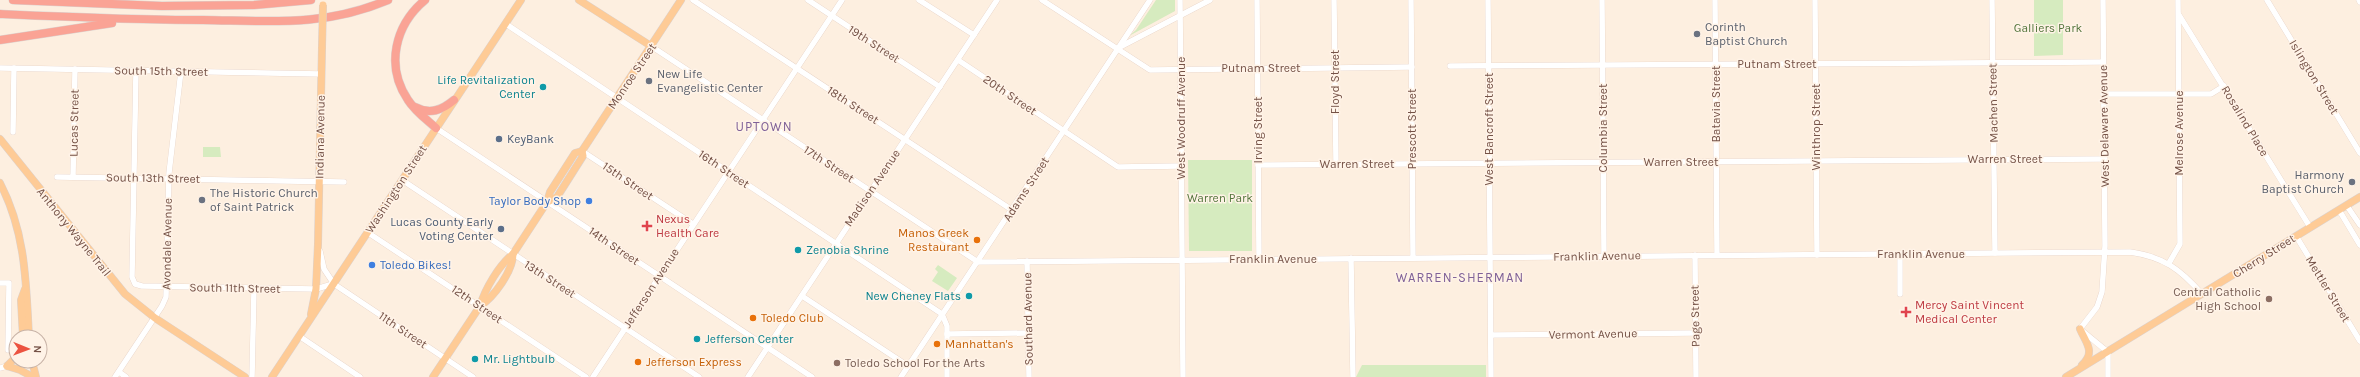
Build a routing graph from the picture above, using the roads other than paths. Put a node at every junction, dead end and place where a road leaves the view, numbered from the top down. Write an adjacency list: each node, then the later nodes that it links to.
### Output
1 (13, 0): 30 (highway)
2 (86, 0): 30 (highway)
3 (311, 0): 30 (highway)
4 (388, 0): 35 (highway)
5 (424, 0): 66 (highway)
6 (521, 0): 36 (main road, Washington Street)
7 (579, 0): 39 (main road, 17th Street)
8 (681, 0): 39 (main road, Monroe Street)
9 (693, 0): 52 (street, 18th Street)
10 (808, 0): 33 (street, 19th Street)
11 (842, 0): 33 (street, Jefferson Avenue)
12 (919, 0): 37 (street)
13 (997, 0): 37 (street, Madison Avenue)
14 (1042, 0): 40 (street, Putnam Street)
15 (1150, 0): 40 (street, Adams Street)
16 (1180, 0): 34 (street, West Woodruff Avenue)
17 (1210, 0): 34 (street)
18 (1257, 0): 53 (street, Irving Street)
19 (1334, 0): 54 (street, Floyd Street)
20 (1411, 0): 49 (street, Prescott Street)
21 (1488, 0): 48 (street, West Bancroft Street)
22 (1602, 0): 46 (street, Columbia Street)
23 (1715, 0): 44 (street, Batavia Street)
24 (1815, 0): 45 (street, Winthrop Street)
25 (1992, 0): 42 (street, Machen Street)
26 (2104, 0): 43 (street, West Delaware Avenue)
27 (2178, 0): 32 (street, Melrose Avenue)
28 (2267, 0): 74 (street, Islington Street)
29 (323, 2): 59 (main road, Indiana Avenue, bridge)
30 (95, 3)
31 (0, 14): 35 (highway)
32 (2178, 15): 60 (street, Rosalind Place); 63 (street, Melrose Avenue)
33 (832, 16): 52 (street, Jefferson Avenue); 61 (street, 19th Street)
34 (1180, 16): 40 (street); 56 (street, West Woodruff Avenue)
35 (130, 20): 38 (highway)
36 (506, 24): 64 (street, 16th Street); 65 (main road, Washington Street)
37 (974, 35): 41 (street, Madison Avenue)
38 (0, 40)
39 (651, 46): 64 (main road, Monroe Street); 67 (street, 17th Street)
40 (1116, 49): 56 (street, Putnam Street); 69 (street, Adams Street)
41 (958, 60): 61 (street, Madison Avenue); 69 (street, 20th Street)
42 (1993, 62): 43 (street, Putnam Street); 45 (street, Putnam Street); 75 (street, Machen Street)
43 (2103, 62): 62 (street, West Delaware Avenue)
44 (1716, 64): 45 (street, Putnam Street); 46 (street, Putnam Street); 78 (street, Batavia Street)
45 (1816, 64): 77 (street, Winthrop Street)
46 (1603, 65): 48 (street, Putnam Street); 79 (street, Columbia Street)
47 (1450, 66): 48 (street, Putnam Street)
48 (1489, 66): 80 (street, West Bancroft Street)
49 (1412, 67): 54 (street, Putnam Street); 82 (street, Prescott Street)
50 (0, 68): 51 (street, South 15th Street)
51 (14, 68): 55 (street, South 15th Street); 70 (street)
52 (798, 68): 67 (street, Jefferson Avenue); 72 (street, 18th Street)
53 (1258, 68): 54 (street, Putnam Street); 56 (street, Putnam Street); 83 (street, Irving Street)
54 (1335, 68): 81 (street, Floyd Street)
55 (75, 69): 57 (street, South 15th Street); 87 (street, Lucas Street)
56 (1181, 69): 84 (street, West Woodruff Avenue)
57 (136, 70): 58 (street, South 15th Street); 88 (street)
58 (181, 71): 59 (street, South 15th Street); 89 (street, Avondale Avenue)
59 (321, 74): 91 (main road, Indiana Avenue)
60 (2224, 86): 63 (street); 102 (street, Rosalind Place)
61 (940, 87): 72 (street, Madison Avenue)
62 (2103, 94): 63 (street); 76 (street, West Delaware Avenue)
63 (2179, 94): 123 (street, Melrose Avenue)
64 (617, 98): 73 (main road, Monroe Street); 85 (street, 16th Street)
65 (454, 100): 66 (highway); 68 (main road, Washington Street)
66 (410, 103): 68 (highway)
67 (763, 120): 85 (street, Jefferson Avenue); 94 (street, 17th Street)
68 (436, 128): 90 (main road, Washington Street); 96 (street, 14th Street)
69 (1063, 130): 84 (street); 98 (street, Adams Street)
70 (13, 132)
71 (0, 139): 136 (main road, Anthony Wayne Trail)
72 (905, 140): 94 (street, Madison Avenue); 98 (street, 18th Street)
73 (582, 151): 96 (main road, Monroe Street); 100 (street, 15th Street)
74 (2360, 153)
75 (1994, 159): 76 (street, Warren Street); 77 (street, Warren Street); 109 (street, Machen Street)
76 (2105, 159): 108 (street, West Delaware Avenue)
77 (1816, 160): 78 (street, Warren Street); 114 (street, Winthrop Street)
78 (1716, 161): 79 (street, Warren Street); 113 (street, Batavia Street)
79 (1603, 162): 80 (street, Warren Street); 115 (street, Columbia Street)
80 (1489, 163): 82 (street, Warren Street); 116 (street, West Bancroft Street)
81 (1336, 164): 82 (street, Warren Street); 83 (street, Warren Street)
82 (1412, 164): 118 (street, Prescott Street)
83 (1258, 165): 119 (street, Irving Street)
84 (1182, 166): 120 (street, West Woodruff Avenue)
85 (728, 172): 100 (street, Jefferson Avenue); 105 (street, 16th Street)
86 (57, 177): 87 (street, South 13th Street)
87 (72, 177): 88 (street, South 13th Street)
88 (134, 178): 89 (street, South 13th Street); 128 (street, South 11th Street)
89 (169, 179): 91 (street, South 13th Street); 128 (street, Avondale Avenue)
90 (402, 180): 103 (main road, Washington Street); 110 (street, 13th Street)
91 (319, 182): 92 (street, South 13th Street); 106 (main road, Indiana Avenue)
92 (344, 182)
93 (0, 183): 127 (main road)
94 (871, 191): 105 (street, Madison Avenue); 122 (street, 17th Street)
95 (2360, 198): 97 (main road, Cherry Street)
96 (548, 202): 110 (main road, Monroe Street); 124 (street, 14th Street)
97 (2346, 206): 99 (main road, Cherry Street); 101 (street)
98 (1012, 210): 122 (street, Adams Street)
99 (2339, 210): 102 (main road, Cherry Street); 107 (street)
100 (693, 224): 124 (street, Jefferson Avenue)
101 (2360, 225)
102 (2310, 227): 104 (main road, Cherry Street)
103 (367, 232): 126 (main road, Washington Street); 134 (street, 12th Street)
104 (2296, 236): 132 (main road, Cherry Street); 148 (street, Mettler Street)
105 (836, 243): 133 (street, Madison Avenue); 135 (street, 16th Street)
106 (318, 244): 126 (street); 130 (main road, Indiana Avenue)
107 (2360, 246)
108 (2103, 252): 109 (street, Franklin Avenue); 123 (street, Franklin Avenue); 139 (street, West Delaware Avenue)
109 (1995, 253): 111 (street, Franklin Avenue)
110 (513, 254): 134 (main road, Monroe Street); 138 (street, 13th Street)
111 (1900, 254): 114 (street, Franklin Avenue); 131 (street)
112 (1695, 255): 113 (street, Franklin Avenue); 115 (street, Franklin Avenue); 144 (street, Page Street)
113 (1718, 255): 114 (street, Franklin Avenue)
114 (1817, 255)
115 (1604, 256): 116 (street, Franklin Avenue)
116 (1490, 257): 118 (street, Franklin Avenue); 146 (street, West Bancroft Street)
117 (1351, 258): 118 (street, Franklin Avenue); 119 (street, Franklin Avenue); 173 (street)
118 (1413, 258)
119 (1259, 259): 120 (street, Franklin Avenue)
120 (1183, 260): 121 (street, Franklin Avenue); 172 (street, West Woodruff Avenue)
121 (1027, 261): 122 (street, Franklin Avenue); 143 (street, Southard Avenue)
122 (978, 262): 135 (street, Adams Street)
123 (2169, 263): 132 (street, Franklin Avenue)
124 (659, 276): 138 (street, Jefferson Avenue); 149 (street, 14th Street)
125 (0, 283): 140 (street)
126 (334, 284): 130 (street, South 11th Street); 137 (main road, Washington Street); 151 (street, 11th Street)
127 (27, 285): 141 (main road); 142 (main road)
128 (166, 287): 129 (street, South 11th Street); 136 (street, Avondale Avenue)
129 (254, 289): 130 (street, South 11th Street); 159 (street)
130 (316, 289): 137 (main road, Indiana Avenue)
131 (1900, 294)
132 (2202, 294): 150 (main road, Cherry Street)
133 (802, 296): 149 (street, Madison Avenue); 152 (street)
134 (480, 306): 151 (main road, Monroe Street); 164 (street, 12th Street)
135 (942, 314): 145 (street); 152 (street, Adams Street)
136 (155, 318): 154 (street, Avondale Avenue); 158 (main road, Anthony Wayne Trail)
137 (308, 322): 147 (main road, Washington Street)
138 (625, 328): 165 (street, Jefferson Avenue); 166 (street, 13th Street)
139 (2080, 328): 150 (street); 155 (main road)
140 (9, 329)
141 (23, 329)
142 (29, 329)
143 (1028, 333): 145 (street); 171 (street, Southard Avenue)
144 (1695, 333): 146 (street, Vermont Avenue); 175 (street, Page Street)
145 (947, 334): 170 (street)
146 (1491, 335): 174 (street, West Bancroft Street)
147 (299, 336): 160 (main road, Washington Street); 161 (street)
148 (2360, 341)
149 (767, 348): 167 (street, Madison Avenue); 168 (street, 14th Street)
150 (2108, 352): 155 (main road, Cherry Street); 176 (street)
151 (445, 359): 162 (main road, Monroe Street); 163 (street, 11th Street)
152 (908, 366): 169 (street, Adams Street)
153 (3, 367): 156 (main road)
154 (117, 374): 157 (street)
155 (2069, 375)
156 (35, 377)
157 (126, 377)
158 (245, 377)
159 (252, 377)
160 (272, 377)
161 (360, 377)
162 (433, 377)
163 (473, 377)
164 (586, 377)
165 (593, 377)
166 (699, 377)
167 (748, 377)
168 (812, 377)
169 (901, 377)
170 (947, 377)
171 (1029, 377)
172 (1183, 377)
173 (1353, 377)
174 (1491, 377)
175 (1696, 377)
176 (2108, 377)

